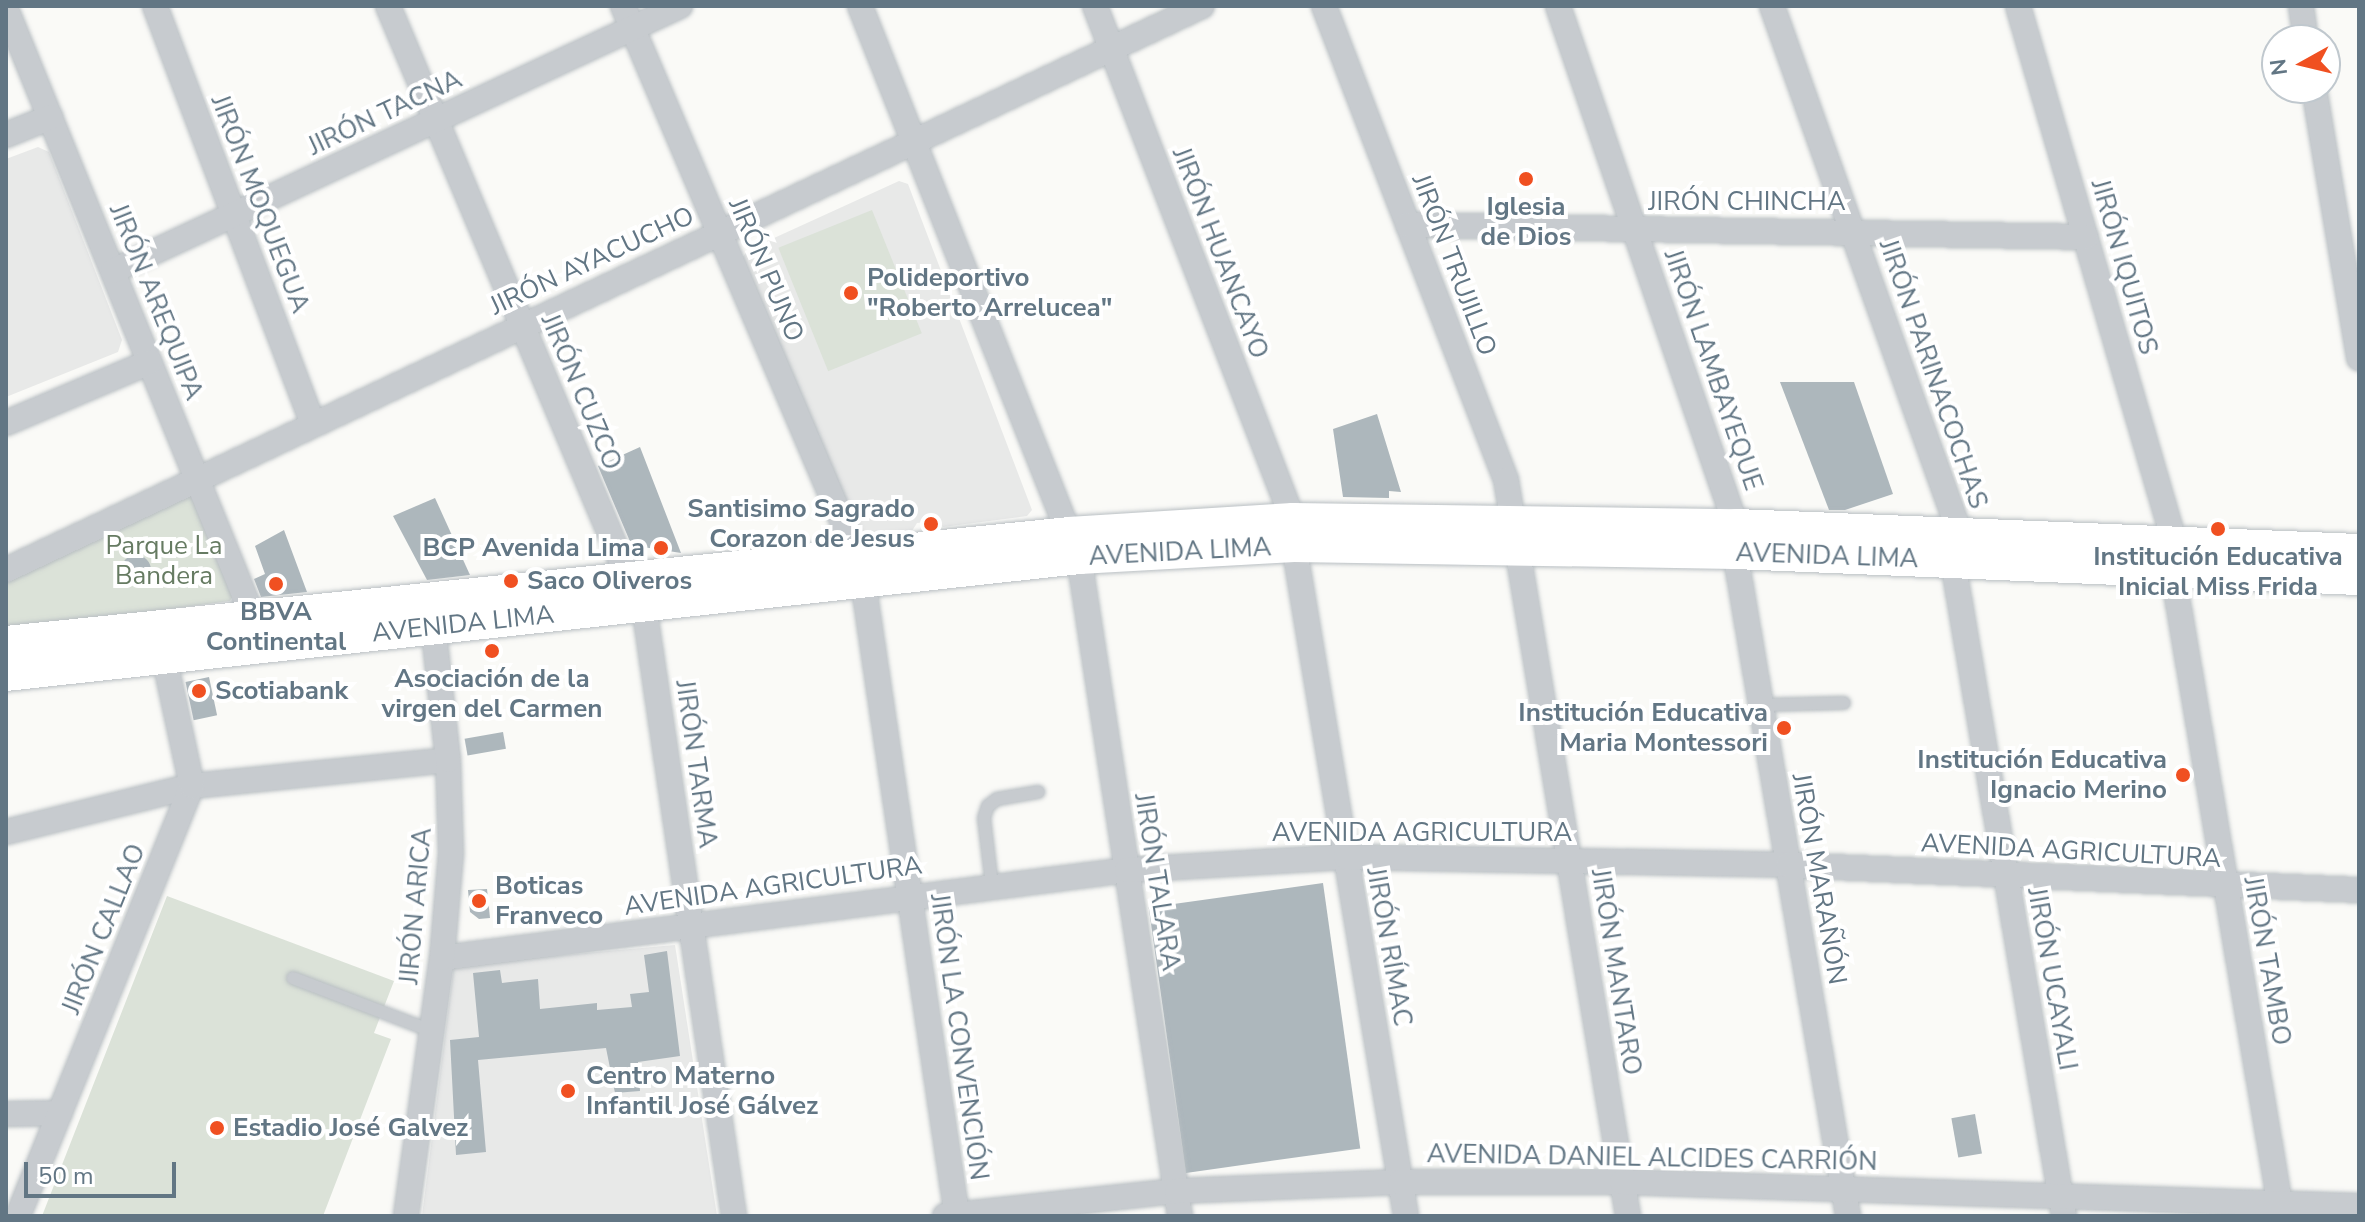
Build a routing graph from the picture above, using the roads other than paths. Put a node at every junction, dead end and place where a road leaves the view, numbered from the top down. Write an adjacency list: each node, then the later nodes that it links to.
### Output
1 (155, 6): 19 (street, JIRÓN MOQUEGUA)
2 (388, 6): 16 (street, JIRÓN CUZCO)
3 (680, 6): 12 (street, JIRÓN TACNA)
4 (860, 6): 18 (street, JIRÓN TALARA)
5 (1095, 6): 13 (street, JIRÓN HUANCAYO)
6 (1202, 6): 13 (street, JIRÓN AYACUCHO)
7 (1324, 6): 20 (street, JIRÓN TRUJILLO)
8 (1558, 6): 21 (street, JIRÓN LAMBAYEQUE)
9 (1772, 6): 22 (street, JIRÓN PARINACOCHAS)
10 (2018, 6): 24 (street, JIRÓN IQUITOS)
11 (6, 9): 15 (street, JIRÓN AREQUIPA)
12 (628, 17): 16 (street, JIRÓN TACNA); 23 (street, JIRÓN PUNO)
13 (1111, 49): 18 (street, JIRÓN AYACUCHO); 33 (street, JIRÓN HUANCAYO)
14 (2318, 104): 25 (street)
15 (51, 117): 17 (street); 26 (street, JIRÓN AREQUIPA)
16 (436, 120): 19 (street, JIRÓN TACNA); 27 (street, JIRÓN CUZCO)
17 (6, 135)
18 (916, 141): 23 (street, JIRÓN AYACUCHO); 36 (street, JIRÓN TALARA)
19 (234, 214): 26 (street, JIRÓN TACNA); 30 (street, JIRÓN MOQUEGUA)
20 (1408, 225): 21 (street, JIRÓN CHINCHA); 34 (street, JIRÓN TRUJILLO)
21 (1635, 230): 22 (street, JIRÓN CHINCHA); 35 (street, JIRÓN LAMBAYEQUE)
22 (1853, 231): 24 (street, JIRÓN CHINCHA); 37 (street, JIRÓN PARINACOCHAS)
23 (720, 232): 27 (street, JIRÓN AYACUCHO); 40 (street, JIRÓN PUNO)
24 (2086, 237): 39 (street, JIRÓN IQUITOS)
25 (2350, 248): 28 (street)
26 (113, 271): 29 (street, JIRÓN AREQUIPA)
27 (522, 324): 30 (street, JIRÓN AYACUCHO); 43 (street, JIRÓN CUZCO)
28 (2359, 358)
29 (150, 362): 31 (street); 32 (street, JIRÓN AREQUIPA)
30 (312, 422): 32 (street, JIRÓN AYACUCHO)
31 (6, 423)
32 (197, 479): 41 (street, JIRÓN AYACUCHO); 45 (street, JIRÓN AREQUIPA)
33 (1294, 533): 34 (main road, AVENIDA LIMA); 36 (main road, AVENIDA LIMA); 55 (street, JIRÓN RÍMAC)
34 (1516, 535): 35 (main road, AVENIDA LIMA); 56 (street, JIRÓN MANTARO)
35 (1735, 539): 37 (main road, AVENIDA LIMA); 50 (street, JIRÓN MARAÑÓN)
36 (1074, 546): 40 (main road, AVENIDA LIMA); 58 (street, JIRÓN TALARA)
37 (1957, 548): 39 (main road, AVENIDA LIMA); 59 (street, JIRÓN UCAYALI)
38 (2359, 551): 39 (main road, AVENIDA LIMA)
39 (2174, 558): 42 (main road, AVENIDA LIMA); 61 (street, JIRÓN TAMBO)
40 (860, 568): 43 (main road, AVENIDA LIMA); 63 (street, JIRÓN LA CONVENCIÓN)
41 (6, 570)
42 (2359, 578)
43 (636, 592): 44 (main road, AVENIDA LIMA); 64 (street, JIRÓN TARMA)
44 (432, 613): 45 (main road, AVENIDA LIMA); 47 (main road, AVENIDA LIMA); 51 (street, JIRÓN ARICA)
45 (253, 617): 46 (main road, AVENIDA LIMA)
46 (6, 643)
47 (164, 657): 48 (main road, AVENIDA LIMA); 52 (street)
48 (6, 674)
49 (1844, 703): 50 (lane)
50 (1761, 705): 57 (street, JIRÓN MARAÑÓN)
51 (448, 760): 52 (street); 65 (street, JIRÓN ARICA)
52 (192, 786): 54 (street); 68 (street, JIRÓN CALLAO)
53 (1038, 792): 60 (lane)
54 (6, 832)
55 (1346, 857): 56 (street, AVENIDA AGRICULTURA); 58 (street, AVENIDA AGRICULTURA); 70 (street, JIRÓN RÍMAC)
56 (1570, 861): 57 (street, AVENIDA AGRICULTURA); 71 (street, JIRÓN MANTARO)
57 (1788, 865): 59 (street, AVENIDA AGRICULTURA); 72 (street, JIRÓN MARAÑÓN)
58 (1127, 870): 60 (street, AVENIDA AGRICULTURA); 73 (street, JIRÓN TALARA)
59 (2006, 875): 61 (street, AVENIDA AGRICULTURA); 74 (street, JIRÓN UCAYALI)
60 (992, 885): 63 (street, AVENIDA AGRICULTURA)
61 (2226, 887): 62 (street, AVENIDA AGRICULTURA); 76 (street, JIRÓN TAMBO)
62 (2359, 890)
63 (910, 895): 64 (street, AVENIDA AGRICULTURA); 80 (street, JIRÓN LA CONVENCIÓN)
64 (691, 926): 65 (street, AVENIDA AGRICULTURA); 79 (street, JIRÓN TARMA)
65 (442, 958): 67 (street, JIRÓN ARICA)
66 (293, 978): 67 (lane)
67 (432, 1031): 78 (street, JIRÓN ARICA)
68 (60, 1113): 69 (street); 77 (street, JIRÓN CALLAO)
69 (6, 1114)
70 (1400, 1182): 71 (street, AVENIDA DANIEL ALCIDES CARRIÓN); 73 (street, AVENIDA DANIEL ALCIDES CARRIÓN); 82 (street, JIRÓN RÍMAC)
71 (1622, 1182): 72 (street, AVENIDA DANIEL ALCIDES CARRIÓN); 83 (street, JIRÓN MANTARO)
72 (1844, 1189): 74 (street, AVENIDA DANIEL ALCIDES CARRIÓN); 84 (street, JIRÓN MARAÑÓN)
73 (1177, 1191): 80 (street, AVENIDA DANIEL ALCIDES CARRIÓN); 81 (street, JIRÓN TALARA)
74 (2062, 1206): 76 (street, AVENIDA DANIEL ALCIDES CARRIÓN)
75 (2359, 1206): 76 (street, AVENIDA DANIEL ALCIDES CARRIÓN)
76 (2281, 1210)
77 (18, 1216)
78 (406, 1216)
79 (734, 1216)
80 (953, 1216)
81 (1180, 1216)
82 (1406, 1216)
83 (1628, 1216)
84 (1848, 1216)

